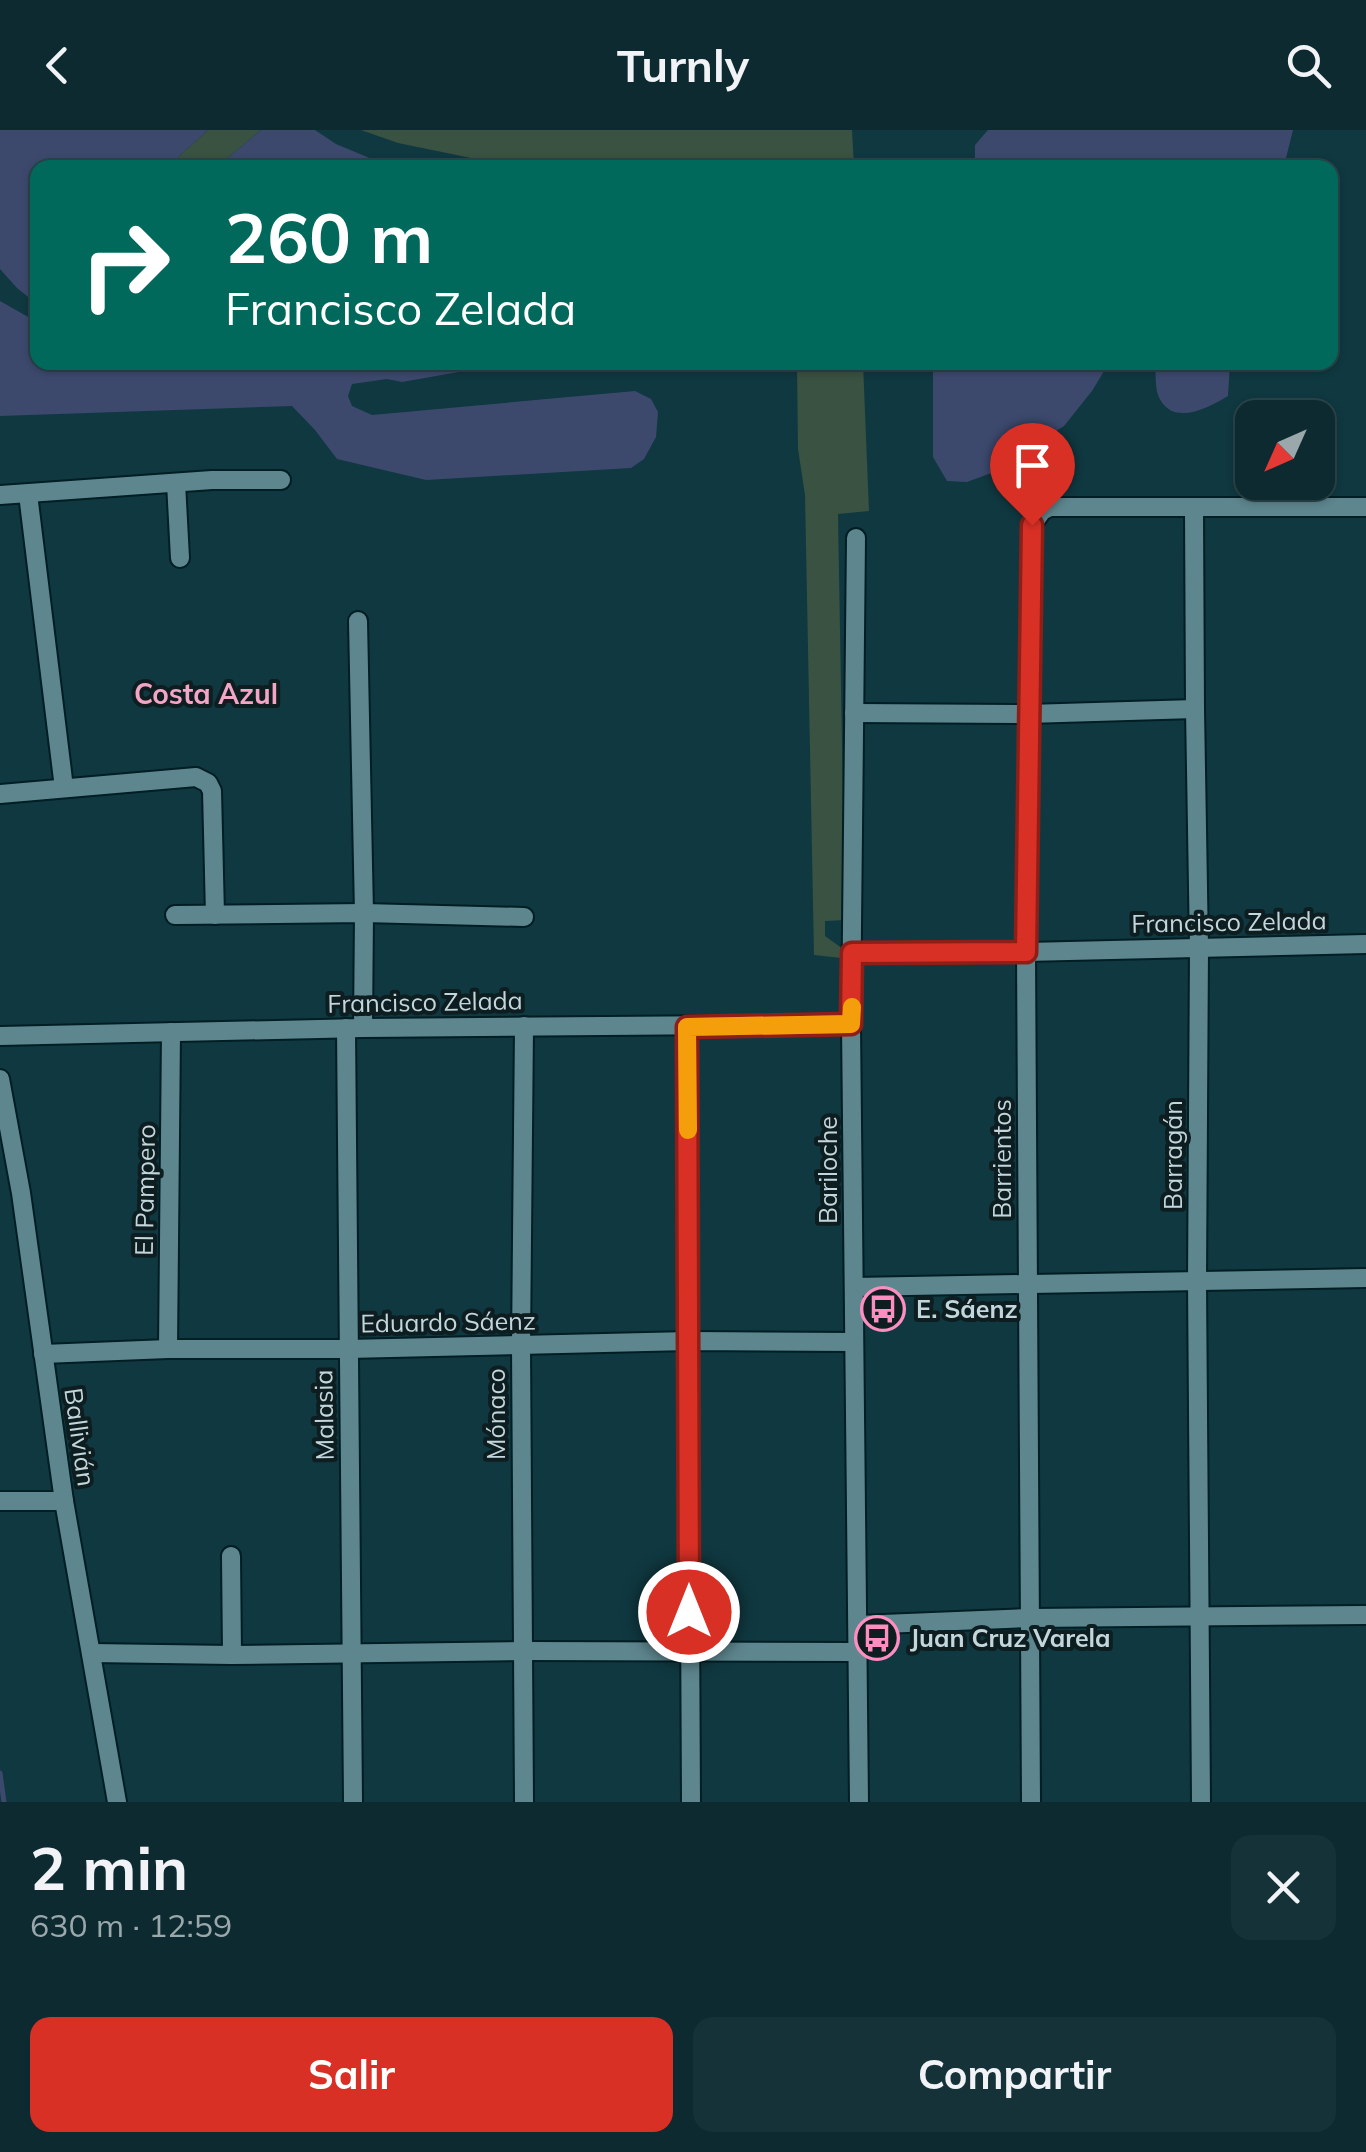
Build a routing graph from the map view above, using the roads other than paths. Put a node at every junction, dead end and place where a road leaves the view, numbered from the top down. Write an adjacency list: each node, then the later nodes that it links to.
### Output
1 (281, 480): 2 (street)
2 (176, 483): 3 (street); 8 (street)
3 (28, 494): 4 (street); 13 (street)
4 (0, 496)
5 (1366, 506): 6 (street)
6 (1194, 508): 10 (street, Barragán); 12 (street, Barrientos)
7 (856, 538): 11 (street, Bariloche)
8 (180, 558)
9 (358, 622): 15 (street, Malasia)
10 (1194, 709): 12 (street); 20 (street, Barragán)
11 (854, 713): 12 (street); 22 (street, Bariloche)
12 (1028, 714): 21 (street, Barrientos)
13 (64, 788): 14 (street); 17 (street)
14 (0, 794)
15 (364, 914): 17 (street); 18 (street); 26 (street, Malasia)
16 (176, 915): 17 (street)
17 (215, 915)
18 (524, 917)
19 (1366, 944): 20 (street, Francisco Zelada)
20 (1199, 948): 21 (street, Francisco Zelada); 31 (street, Barragán)
21 (1026, 952): 22 (street, Francisco Zelada); 32 (street, Barrientos)
22 (852, 953): 23 (street, Bariloche)
23 (851, 1024): 25 (street, Francisco Zelada); 33 (street, Bariloche)
24 (524, 1026): 25 (street, Francisco Zelada); 26 (street, Francisco Zelada); 36 (street, Mónaco)
25 (687, 1027): 34 (street)
26 (355, 1028): 27 (street, Francisco Zelada); 38 (street, Malasia)
27 (171, 1032): 28 (street, Francisco Zelada); 37 (street, El Pampero)
28 (0, 1036)
29 (0, 1079): 39 (street, Ballivián)
30 (1366, 1278): 31 (street)
31 (1197, 1282): 32 (street); 43 (street, Barragán)
32 (1027, 1284): 33 (street); 45 (street, Barrientos)
33 (854, 1287): 35 (street, Bariloche)
34 (688, 1341): 35 (street, Eduardo Sáenz); 36 (street, Eduardo Sáenz); 49 (street)
35 (854, 1342): 46 (street, Bariloche)
36 (521, 1346): 38 (street, Eduardo Sáenz); 47 (street, Mónaco)
37 (168, 1349): 38 (street, Eduardo Sáenz); 39 (street, Eduardo Sáenz)
38 (348, 1350): 48 (street, Malasia)
39 (42, 1354): 41 (street, Ballivián)
40 (0, 1501): 41 (street)
41 (64, 1501): 51 (street, Ballivián)
42 (230, 1556): 52 (street)
43 (1200, 1615): 44 (street); 45 (street); 59 (street, Barragán)
44 (1366, 1615)
45 (1030, 1618): 46 (street); 58 (street, Barrientos)
46 (858, 1624): 50 (street, Bariloche)
47 (523, 1650): 48 (street); 49 (street); 55 (street, Mónaco)
48 (352, 1652): 52 (street); 54 (street, Malasia)
49 (689, 1652): 50 (street); 56 (street)
50 (856, 1652): 57 (street, Bariloche)
51 (91, 1653): 52 (street); 53 (street, Ballivián)
52 (232, 1655)
53 (116, 1802)
54 (353, 1802)
55 (524, 1802)
56 (691, 1802)
57 (859, 1802)
58 (1031, 1802)
59 (1201, 1802)

